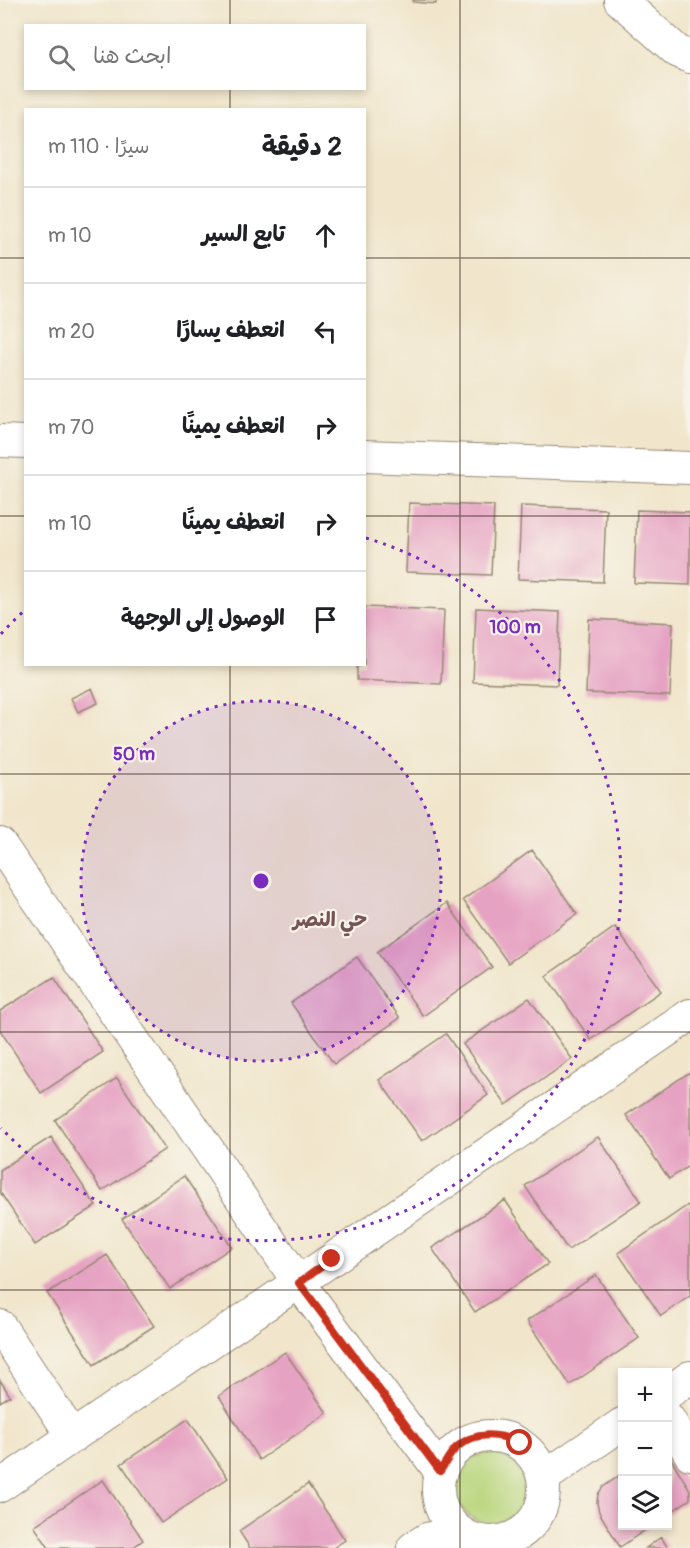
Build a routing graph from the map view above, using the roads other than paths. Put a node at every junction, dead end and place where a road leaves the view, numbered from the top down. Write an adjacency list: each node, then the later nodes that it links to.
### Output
1 (620, 0): 2 (street)
2 (690, 57)
3 (0, 441): 4 (street)
4 (24, 442)
5 (366, 456): 6 (street)
6 (690, 468)
7 (0, 844): 9 (street)
8 (690, 1015): 9 (street)
9 (299, 1283): 15 (street); 17 (street)
10 (0, 1326): 15 (street)
11 (690, 1377): 12 (street)
12 (672, 1390)
13 (670, 1422): 16 (street)
14 (618, 1427): 18 (street)
15 (73, 1437): 19 (street)
16 (690, 1454)
17 (440, 1471): 18 (street); 20 (street)
18 (543, 1478): 21 (street)
19 (0, 1486)
20 (460, 1532): 21 (street); 22 (street)
21 (502, 1545)
22 (413, 1548)

